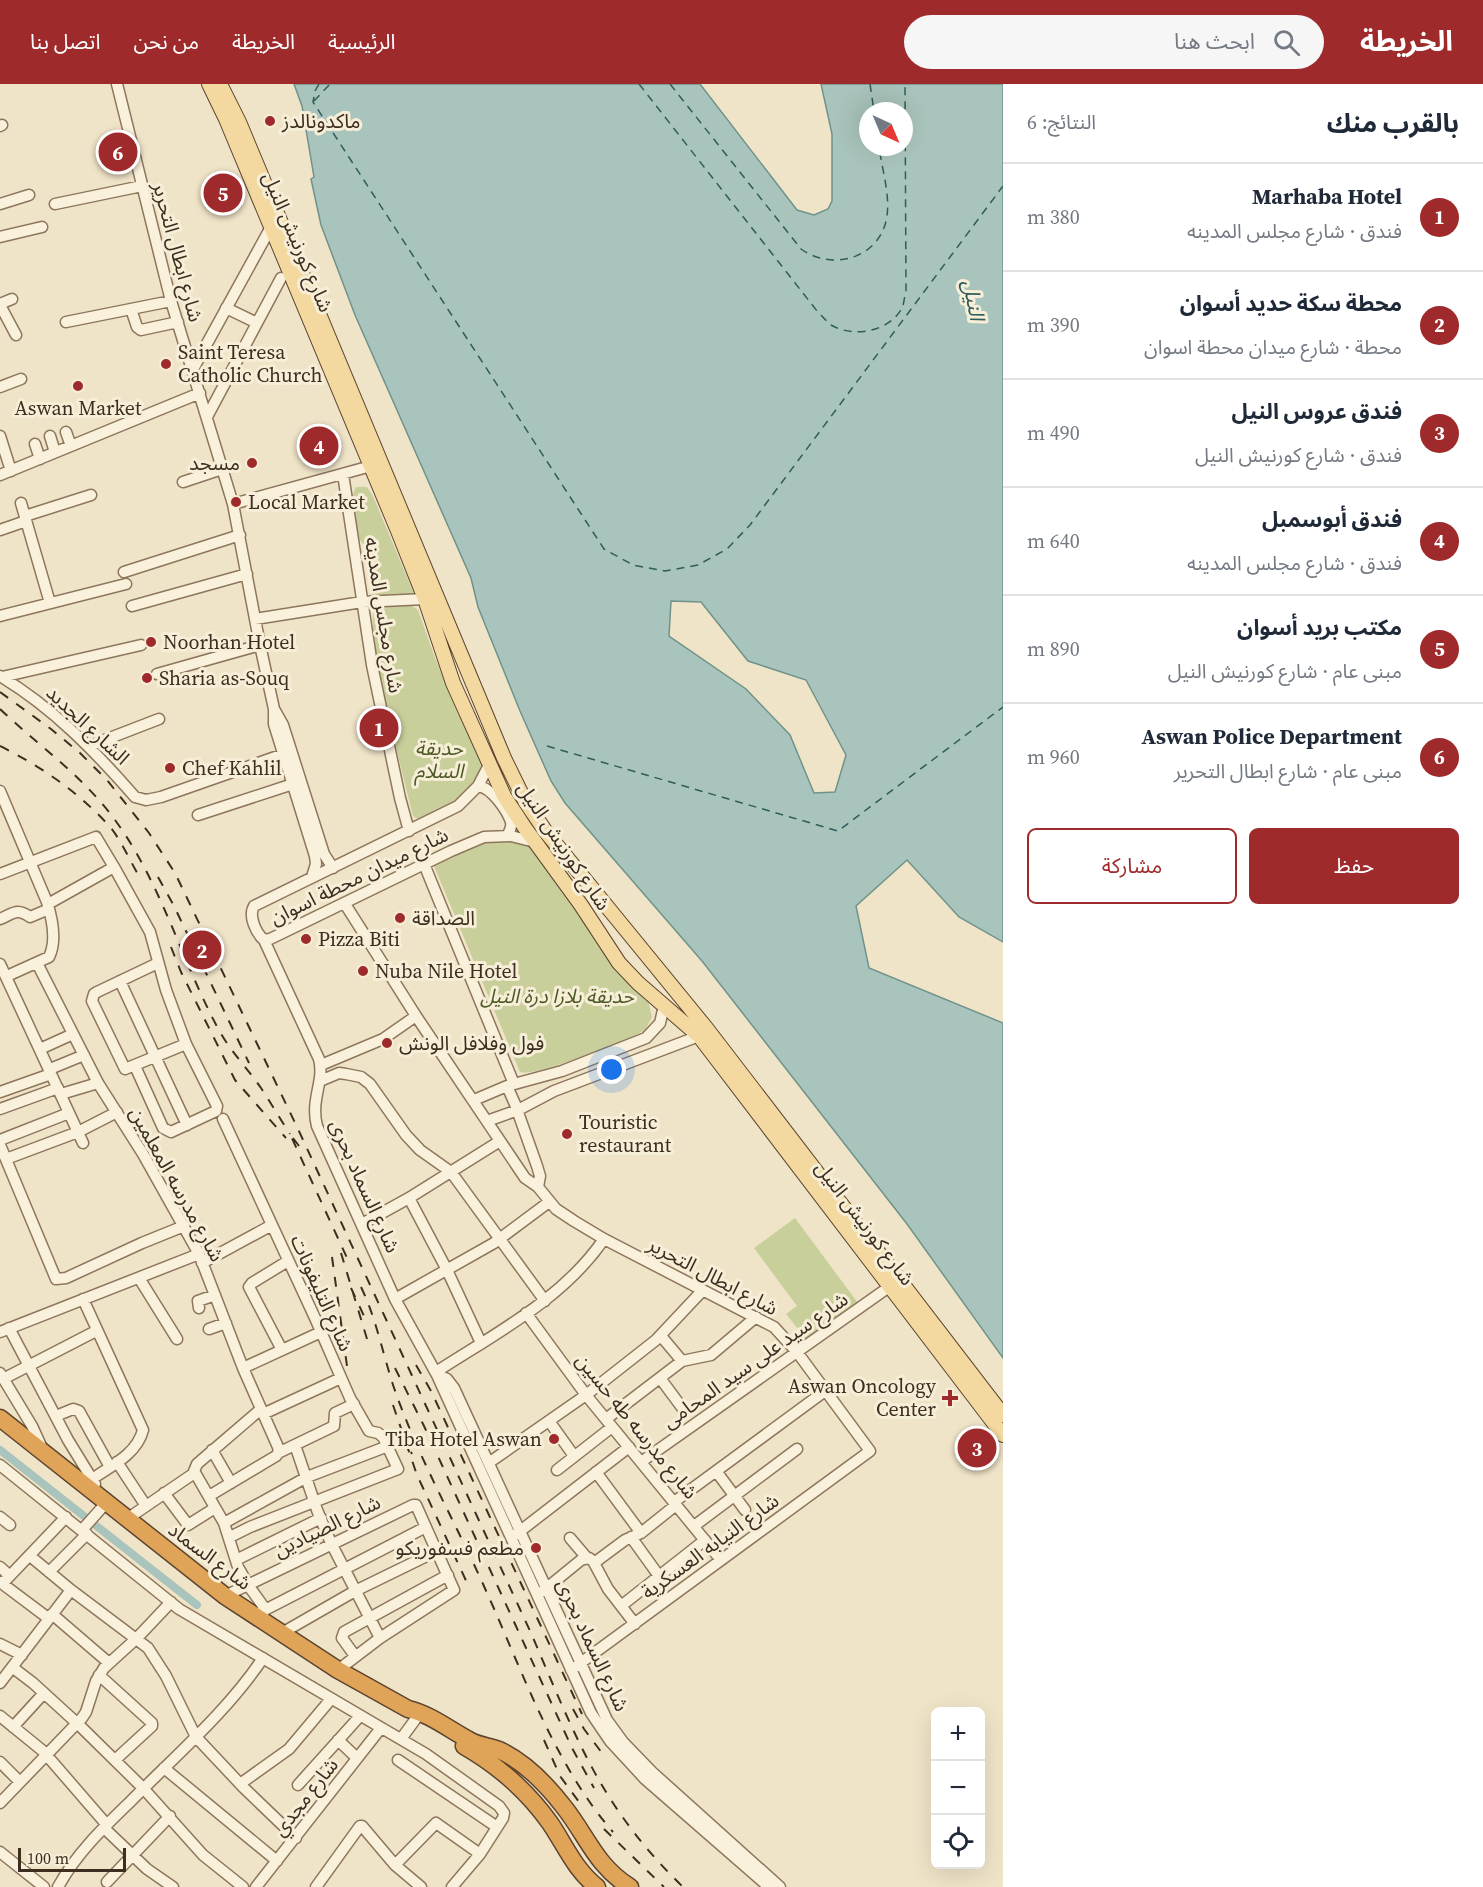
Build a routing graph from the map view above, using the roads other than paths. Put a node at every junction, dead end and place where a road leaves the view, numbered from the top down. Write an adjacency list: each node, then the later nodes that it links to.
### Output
1 (117, 84): 4 (street, شارع ابطال التحرير)
2 (209, 84): 9 (main road, شارع كورنيش النيل)
3 (220, 84): 58 (main road, شارع كورنيش النيل)
4 (142, 186): 7 (street); 13 (street, شارع ابطال التحرير)
5 (29, 195): 6 (street)
6 (0, 204)
7 (55, 204)
8 (42, 227): 10 (street)
9 (271, 227): 15 (street); 33 (main road, شارع كورنيش النيل)
10 (0, 237)
11 (281, 278): 19 (street)
12 (12, 299): 14 (street)
13 (171, 301): 16 (street); 18 (street, شارع ابطال التحرير)
14 (0, 305): 20 (street)
15 (226, 308): 19 (street); 21 (street)
16 (130, 309): 17 (street); 18 (street)
17 (66, 322)
18 (178, 322): 21 (street, شارع ابطال التحرير)
19 (257, 322): 25 (street)
20 (16, 335)
21 (193, 369): 24 (street, شارع ابطال التحرير)
22 (21, 379): 23 (street)
23 (0, 387)
24 (200, 393): 25 (street, شارع ابطال التحرير); 30 (street)
25 (207, 417): 34 (street, شارع ابطال التحرير)
26 (66, 432): 30 (street)
27 (0, 436): 35 (street)
28 (50, 436): 31 (street)
29 (35, 444): 32 (street)
30 (71, 446): 31 (street)
31 (55, 452): 32 (street)
32 (40, 459): 35 (street)
33 (371, 466): 36 (street); 48 (main road, شارع كورنيش النيل)
34 (222, 469): 38 (street); 41 (street, شارع ابطال التحرير)
35 (11, 471): 37 (street)
36 (343, 474): 41 (street); 49 (street, شارع مجلس المدينه)
37 (0, 475)
38 (183, 482)
39 (91, 495): 42 (street)
40 (21, 503): 42 (street)
41 (233, 504): 44 (street, شارع ابطال التحرير)
42 (25, 518): 43 (street); 50 (street)
43 (0, 530)
44 (240, 535): 45 (street); 46 (street, شارع ابطال التحرير)
45 (124, 572)
46 (247, 574): 51 (street); 53 (street, شارع ابطال التحرير)
47 (126, 584): 50 (street)
48 (425, 599): 49 (street); 59 (main road, شارع كورنيش النيل)
49 (362, 602): 53 (street); 69 (street, شارع مجلس المدينه)
50 (50, 603): 52 (street)
51 (132, 606)
52 (0, 616)
53 (255, 619): 55 (street, شارع ابطال التحرير)
54 (141, 645): 57 (street)
55 (260, 645): 56 (street); 60 (street, شارع ابطال التحرير)
56 (157, 674)
57 (1, 677): 62 (street, الشارع الجديد)
58 (473, 685): 59 (main road); 81 (main road, شارع كورنيش النيل)
59 (464, 706): 64 (main road, شارع كورنيش النيل)
60 (274, 709): 63 (street, شارع ابطال التحرير); 75 (street, شارع ابطال التحرير)
61 (159, 719): 62 (street)
62 (89, 746): 63 (street, الشارع الجديد)
63 (284, 754): 65 (street, شارع ابطال التحرير)
64 (490, 763): 66 (street, شارع ميدان محطة اسوان); 71 (main road, شارع كورنيش النيل)
65 (293, 784): 68 (street); 77 (street, شارع ابطال التحرير)
66 (478, 786): 69 (street, شارع ميدان محطة اسوان); 70 (street)
67 (0, 791): 72 (street)
68 (198, 815)
69 (409, 831): 75 (street, شارع ميدان محطة اسوان)
70 (507, 836): 71 (street, شارع ميدان محطة اسوان); 73 (street, شارع ميدان محطة اسوان)
71 (535, 842): 82 (main road, شارع كورنيش النيل)
72 (30, 863): 74 (street); 76 (street); 79 (street)
73 (424, 864): 78 (street, شارع ميدان محطة اسوان); 104 (street)
74 (114, 867): 79 (street); 86 (street)
75 (333, 868): 77 (street, شارع ميدان محطة اسوان)
76 (0, 874)
77 (312, 878): 83 (street, شارع ميدان محطة اسوان)
78 (345, 904): 83 (street, شارع ميدان محطة اسوان); 92 (street, شارع ابطال التحرير)
79 (48, 907): 80 (street); 85 (street)
80 (0, 919)
81 (619, 923): 82 (main road); 84 (main road, شارع كورنيش النيل)
82 (601, 937): 87 (main road, شارع كورنيش النيل)
83 (264, 940): 99 (street, شارع السماد بحرى)
84 (638, 945): 87 (main road); 163 (main road, شارع كورنيش النيل)
85 (38, 963): 89 (street); 93 (street, شارع مدرسه المعلمين)
86 (158, 963): 90 (street); 95 (street)
87 (619, 963): 91 (main road, شارع كورنيش النيل)
88 (0, 964): 89 (street)
89 (7, 976): 96 (street)
90 (120, 981): 98 (street); 100 (street)
91 (664, 1006): 94 (main road, شارع كورنيش النيل); 104 (street)
92 (416, 1016): 99 (street); 107 (street, شارع ابطال التحرير)
93 (73, 1034): 96 (street); 97 (street, شارع مدرسه المعلمين)
94 (699, 1036): 109 (street); 134 (main road, شارع كورنيش النيل)
95 (186, 1044): 98 (street); 114 (street)
96 (40, 1049): 101 (street)
97 (84, 1055): 101 (street); 103 (street, شارع مدرسه المعلمين)
98 (156, 1057): 100 (street); 114 (street)
99 (321, 1065): 102 (street, شارع السماد بحرى)
100 (131, 1068): 114 (street)
101 (51, 1071): 105 (street); 106 (street)
102 (320, 1081): 121 (street); 125 (street, شارع السماد بحرى)
103 (98, 1083): 105 (street); 110 (street, شارع مدرسه المعلمين)
104 (510, 1085): 107 (street); 109 (street, شارع ابطال التحرير)
105 (59, 1091): 108 (street); 111 (street)
106 (0, 1092)
107 (474, 1100): 113 (street, شارع ابطال التحرير)
108 (0, 1109)
109 (518, 1110): 113 (street); 122 (street, شارع ابطال التحرير)
110 (117, 1112): 115 (street); 127 (street, شارع مدرسه المعلمين)
111 (69, 1113): 115 (street); 116 (street)
112 (222, 1119): 126 (street, شارع التليفونات)
113 (487, 1121): 117 (street, شارع ابطال التحرير)
114 (187, 1125)
115 (78, 1131): 118 (street); 120 (street)
116 (0, 1140)
117 (500, 1141): 121 (street); 122 (street, شارع ابطال التحرير)
118 (83, 1143)
119 (0, 1145): 120 (street)
120 (5, 1163): 127 (street)
121 (451, 1173): 123 (street); 128 (street)
122 (538, 1187): 124 (street, شارع ابطال التحرير)
123 (409, 1198): 125 (street); 132 (street)
124 (549, 1202): 128 (street); 129 (street, شارع ابطال التحرير)
125 (362, 1224): 138 (street, شارع السماد بحرى)
126 (272, 1225): 130 (street); 131 (street, شارع التليفونات)
127 (184, 1226): 130 (street, شارع مدرسه المعلمين)
128 (500, 1238): 132 (street); 139 (street)
129 (604, 1239): 135 (street, شارع ابطال التحرير); 139 (street)
130 (200, 1258): 133 (street); 136 (street, شارع مدرسه المعلمين)
131 (288, 1261): 145 (street, شارع التليفونات); 149 (street)
132 (447, 1270): 138 (street); 148 (street)
133 (139, 1278): 137 (street); 147 (street)
134 (889, 1287): 150 (street, شارع سيد على سيد المحامى); 168 (main road, شارع كورنيش النيل)
135 (703, 1290): 142 (street, شارع ابطال التحرير); 146 (street)
136 (215, 1295): 140 (street); 153 (street, شارع مدرسه المعلمين)
137 (83, 1299): 143 (street); 144 (street)
138 (395, 1299): 154 (street, شارع السماد بحرى)
139 (545, 1301): 141 (street)
140 (199, 1308)
141 (526, 1313): 148 (street); 159 (street, شارع مدرسه طه حسين)
142 (756, 1317): 150 (street, شارع ابطال التحرير); 151 (street)
143 (5, 1330): 152 (street)
144 (96, 1331): 152 (street); 180 (street)
145 (321, 1332): 149 (street); 156 (street, شارع التليفونات)
146 (661, 1336): 151 (street); 159 (street)
147 (177, 1339)
148 (481, 1343): 154 (street)
149 (282, 1350): 153 (street)
150 (797, 1352): 158 (street, شارع ابطال التحرير); 179 (street, شارع سيد على سيد المحامى)
151 (682, 1361): 157 (street)
152 (28, 1365): 155 (street); 164 (street)
153 (243, 1368): 162 (street, شارع مدرسه المعلمين)
154 (436, 1374): 178 (street, شارع السماد بحرى); 208 (street, شارع السماد بحرى)
155 (2, 1376): 174 (street)
156 (341, 1378): 160 (street, شارع التليفونات); 162 (street)
157 (660, 1378): 161 (street); 167 (street)
158 (825, 1391): 175 (street, شارع ابطال التحرير); 184 (street)
159 (586, 1395): 166 (street); 167 (street, شارع مدرسه طه حسين)
160 (354, 1404): 169 (street); 170 (street, شارع التليفونات)
161 (683, 1408)
162 (262, 1412): 173 (street); 176 (street, شارع مدرسه المعلمين)
163 (1003, 1415)
164 (56, 1416): 180 (street); 187 (street)
165 (0, 1418): 174 (highway, شارع السماد)
166 (549, 1421): 177 (street); 178 (street)
167 (609, 1423): 171 (street, شارع مدرسه طه حسين); 177 (street)
168 (1003, 1435)
169 (296, 1444): 176 (street); 186 (street)
170 (388, 1446): 186 (street); 192 (street, شارع التليفونات)
171 (628, 1447): 179 (street, شارع مدرسه طه حسين); 185 (street)
172 (797, 1449): 191 (street)
173 (212, 1450): 183 (street); 188 (street)
174 (43, 1451): 194 (highway, شارع السماد)
175 (870, 1451): 217 (street, شارع النيابه العسكرية)
176 (278, 1453): 188 (street)
177 (574, 1456): 182 (street)
178 (490, 1462): 208 (street, شارع السماد بحرى)
179 (641, 1462): 193 (street, شارع مدرسه طه حسين)
180 (114, 1464): 187 (street); 195 (street)
181 (0, 1465): 198 (street)
182 (557, 1470)
183 (194, 1471): 189 (street); 190 (street)
184 (716, 1471): 191 (street); 193 (street)
185 (596, 1472): 207 (street); 208 (street)
186 (307, 1477): 192 (street); 202 (street)
187 (92, 1479): 194 (street)
188 (231, 1483): 190 (street)
189 (164, 1494): 195 (street); 196 (street)
190 (209, 1496): 196 (street)
191 (734, 1496): 197 (street); 204 (street)
192 (314, 1502): 200 (street); 209 (street)
193 (675, 1504): 204 (street, شارع مدرسه طه حسين); 207 (street)
194 (104, 1506): 201 (highway, شارع السماد); 206 (street)
195 (146, 1506): 201 (street)
196 (215, 1508): 202 (street)
197 (745, 1510)
198 (66, 1516): 206 (street); 215 (street)
199 (0, 1517): 203 (street)
200 (321, 1518): 213 (street); 216 (street)
201 (127, 1519): 229 (highway, شارع السماد)
202 (224, 1523): 209 (street)
203 (10, 1525)
204 (693, 1526): 212 (street, شارع مدرسه طه حسين)
205 (426, 1527): 213 (street, شارع الصيادين); 214 (street); 220 (street)
206 (85, 1530): 221 (street); 230 (street)
207 (642, 1533): 210 (street)
208 (516, 1534): 228 (street, شارع السماد بحرى)
209 (230, 1537): 216 (street)
210 (631, 1537): 218 (street); 223 (street)
211 (570, 1538): 218 (street)
212 (705, 1540): 217 (street, شارع مدرسه طه حسين); 223 (street)
213 (331, 1543): 220 (street); 225 (street, شارع الصيادين)
214 (437, 1551): 222 (street); 227 (street)
215 (30, 1556): 221 (street); 224 (street)
216 (236, 1560): 225 (street)
217 (721, 1560): 235 (street, شارع النيابه العسكرية)
218 (590, 1561): 228 (street); 231 (street)
219 (0, 1567): 224 (street)
220 (344, 1568): 227 (street); 232 (street)
221 (49, 1572): 226 (street)
222 (448, 1575): 234 (street); 238 (street)
223 (659, 1576): 231 (street)
224 (4, 1580): 233 (street)
225 (248, 1585): 229 (street, شارع الصيادين); 232 (street)
226 (71, 1590): 233 (street); 237 (street)
227 (355, 1591): 234 (street); 236 (street)
228 (542, 1592): 245 (street, شارع السماد بحرى)
229 (225, 1596): 232 (highway, شارع السماد)
230 (171, 1602): 237 (street); 242 (street)
231 (621, 1606): 235 (street)
232 (260, 1612): 236 (highway, شارع السماد)
233 (50, 1616): 240 (street); 243 (street)
234 (369, 1617): 238 (street); 241 (street)
235 (635, 1624): 245 (street, شارع النيابه العسكرية)
236 (282, 1633): 246 (highway, شارع السماد)
237 (137, 1638): 243 (street); 257 (street)
238 (380, 1638): 241 (street)
239 (0, 1644): 240 (street)
240 (21, 1655): 244 (street)
241 (355, 1656): 246 (street)
242 (263, 1658): 250 (street); 257 (street)
243 (109, 1663): 247 (street)
244 (12, 1667): 248 (street); 249 (street)
245 (575, 1667): 280 (street, شارع السماد بحرى)
246 (338, 1670): 251 (highway, شارع السماد)
247 (99, 1675): 254 (street); 263 (street)
248 (0, 1683)
249 (44, 1693): 254 (street); 255 (street)
250 (331, 1699): 253 (street); 271 (street)
251 (415, 1713): 258 (street); 260 (highway, شارع السماد); 267 (highway, شارع السماد)
252 (0, 1716): 255 (street)
253 (360, 1716): 256 (street); 259 (street)
254 (77, 1723): 261 (street); 263 (street)
255 (13, 1727): 261 (street)
256 (381, 1728): 258 (street); 262 (street, شارع مجدي)
257 (196, 1737): 268 (street); 271 (street)
258 (401, 1739): 265 (street)
259 (338, 1740): 262 (street); 272 (street)
260 (476, 1744): 274 (highway); 300 (highway, شارع السماد)
261 (46, 1754): 270 (street); 277 (street)
262 (357, 1758): 279 (street, شارع مجدي)
263 (115, 1760): 273 (street)
264 (398, 1760): 269 (street)
265 (436, 1760): 269 (street); 278 (street)
266 (0, 1762): 270 (street)
267 (491, 1762): 274 (highway); 297 (highway, شارع السماد)
268 (164, 1768): 273 (street); 284 (street)
269 (423, 1778): 278 (street)
270 (20, 1782): 275 (street)
271 (240, 1784): 279 (street)
272 (298, 1785)
273 (143, 1788): 276 (street); 277 (street)
274 (537, 1792): 298 (highway); 299 (highway)
275 (0, 1803)
276 (170, 1816): 283 (street); 293 (street)
277 (105, 1827): 283 (street); 291 (street)
278 (497, 1827): 282 (street)
279 (296, 1838): 284 (street, شارع مجدي)
280 (721, 1839): 301 (street, شارع السماد بحرى); 302 (street, شارع السماد بحرى)
281 (0, 1853): 286 (street)
282 (480, 1854): 285 (street); 296 (street)
283 (132, 1856): 287 (street); 292 (street)
284 (277, 1861): 294 (street, شارع مجدي)
285 (395, 1865): 288 (street); 295 (street)
286 (33, 1877): 289 (street); 290 (street)
287 (107, 1882)
288 (414, 1885)
289 (25, 1887)
290 (44, 1887)
291 (58, 1887)
292 (173, 1887)
293 (243, 1887)
294 (256, 1887)
295 (316, 1887)
296 (452, 1887)
297 (597, 1887)
298 (605, 1887)
299 (617, 1887)
300 (630, 1887)
301 (769, 1887)
302 (780, 1887)

